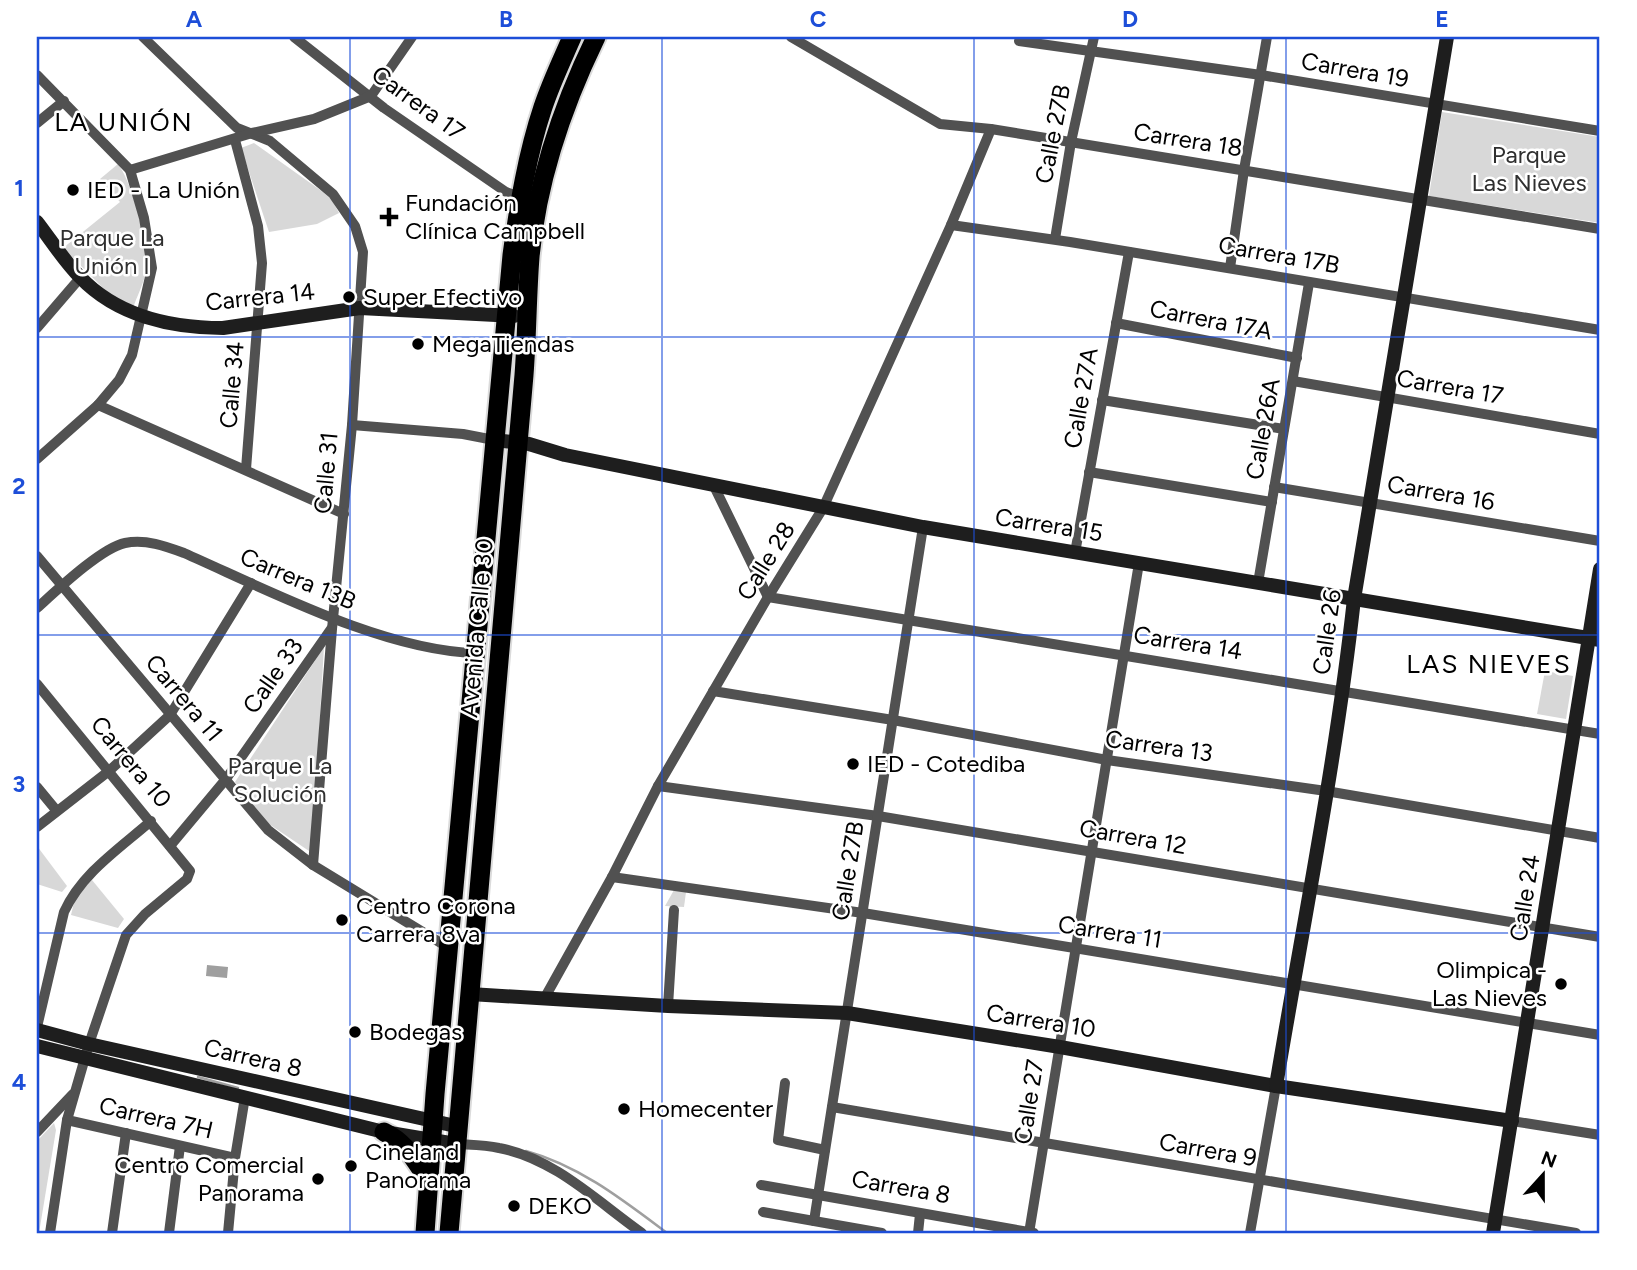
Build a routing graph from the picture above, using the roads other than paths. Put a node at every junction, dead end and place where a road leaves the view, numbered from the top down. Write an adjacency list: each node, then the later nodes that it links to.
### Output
1 (144, 37): 20 (street)
2 (294, 37): 14 (street, Carrera 17)
3 (412, 37): 14 (street)
4 (572, 37): 25 (highway, Avenida Calle 30)
5 (596, 37): 39 (highway, Avenida Calle 30)
6 (791, 37): 18 (street, Carrera 18)
7 (1094, 37): 11 (street, Calle 27B)
8 (1267, 37): 13 (street)
9 (1447, 37): 16 (street, Calle 26)
10 (1019, 41): 11 (street, Carrera 19)
11 (1090, 52): 13 (street, Carrera 19); 22 (street, Calle 27B)
12 (37, 75): 15 (street)
13 (1261, 75): 16 (street, Carrera 19); 24 (street)
14 (371, 96): 20 (street); 25 (street, Carrera 17)
15 (64, 101): 17 (street); 23 (street)
16 (1436, 106): 19 (street, Carrera 19); 26 (street, Calle 26)
17 (37, 123)
18 (991, 129): 22 (street, Carrera 18); 28 (street, Calle 28)
19 (1600, 131)
20 (252, 133): 21 (street); 36 (street, Calle 31)
21 (234, 140): 23 (street); 40 (street, Calle 34)
22 (1072, 142): 24 (street, Carrera 18); 30 (street, Calle 27B)
23 (130, 170): 38 (street)
24 (1244, 170): 26 (street, Carrera 18); 32 (street)
25 (520, 197): 37 (highway, Avenida Calle 30)
26 (1420, 200): 29 (street, Carrera 18); 35 (street, Calle 26)
27 (37, 224): 33 (street, Carrera 14)
28 (951, 225): 30 (street, Carrera 17B); 61 (street, Calle 28)
29 (1600, 229)
30 (1055, 239): 31 (street, Carrera 17B)
31 (1129, 252): 32 (street, Carrera 17B); 41 (street, Calle 27A)
32 (1230, 268): 34 (street, Carrera 17B)
33 (80, 278): 38 (street, Carrera 14); 42 (street)
34 (1308, 283): 35 (street, Carrera 17B); 44 (street, Calle 26A)
35 (1404, 296): 43 (street, Carrera 17B); 46 (street, Calle 26)
36 (360, 308): 37 (street, Carrera 14); 40 (street, Carrera 14); 49 (street, Calle 31)
37 (506, 316): 39 (street, Carrera 14); 52 (highway, Avenida Calle 30)
38 (140, 317): 40 (street, Carrera 14); 48 (street)
39 (527, 317): 53 (highway, Avenida Calle 30)
40 (259, 322): 55 (street, Calle 34)
41 (1116, 323): 44 (street, Carrera 17A); 47 (street, Calle 27A)
42 (37, 328)
43 (1600, 330)
44 (1297, 358): 45 (street, Calle 26A)
45 (1293, 382): 46 (street, Carrera 17); 50 (street, Calle 26A)
46 (1388, 397): 51 (street, Carrera 17); 60 (street, Calle 26)
47 (1102, 400): 50 (street); 56 (street, Calle 27A)
48 (99, 405): 54 (street); 55 (street)
49 (352, 425): 52 (street); 62 (street, Calle 31)
50 (1284, 429): 58 (street, Calle 26A)
51 (1600, 434)
52 (494, 440): 53 (street, Carrera 15); 78 (highway, Avenida Calle 30)
53 (517, 443): 57 (street, Carrera 15); 111 (highway, Avenida Calle 30)
54 (37, 459)
55 (246, 469): 62 (street)
56 (1089, 472): 59 (street); 65 (street, Calle 27A)
57 (713, 484): 61 (street, Carrera 15); 72 (street)
58 (1274, 487): 59 (street, Calle 26A); 60 (street, Carrera 16)
59 (1272, 502): 70 (street, Calle 26A)
60 (1370, 503): 64 (street, Carrera 16); 73 (street, Calle 26)
61 (823, 508): 63 (street, Carrera 15); 72 (street, Calle 28)
62 (344, 514): 76 (street, Calle 31)
63 (923, 527): 65 (street, Carrera 15); 75 (street, Calle 27B)
64 (1600, 541)
65 (1075, 552): 67 (street, Carrera 15)
66 (37, 555): 71 (street, Carrera 11)
67 (1139, 563): 70 (street, Carrera 15); 79 (street, Calle 27)
68 (1600, 569): 77 (street, Calle 24)
69 (251, 583): 71 (street, Carrera 13B); 76 (street, Carrera 13B); 83 (street)
70 (1258, 583): 73 (street, Carrera 15)
71 (63, 586): 74 (street); 83 (street, Carrera 11)
72 (768, 597): 75 (street, Carrera 14); 81 (street, Calle 28)
73 (1354, 599): 77 (street, Carrera 15); 82 (street, Calle 26)
74 (37, 608)
75 (909, 620): 79 (street, Carrera 14); 84 (street, Calle 27B)
76 (332, 623): 78 (street, Carrera 13B); 89 (street, Calle 33); 101 (street, Calle 31)
77 (1594, 639): 85 (street, Calle 24)
78 (476, 653): 108 (highway, Avenida Calle 30)
79 (1124, 655): 82 (street, Carrera 14); 87 (street, Calle 27)
80 (37, 684): 88 (street, Carrera 10)
81 (713, 691): 84 (street, Carrera 13); 90 (street, Calle 28)
82 (1342, 691): 85 (street, Carrera 14); 92 (street, Calle 26)
83 (170, 715): 88 (street); 89 (street, Carrera 11)
84 (893, 720): 87 (street, Carrera 13); 94 (street, Calle 27B)
85 (1574, 729): 86 (street, Carrera 14); 97 (street, Calle 24)
86 (1600, 734)
87 (1107, 760): 92 (street, Carrera 13); 100 (street, Calle 27)
88 (109, 771): 93 (street); 95 (street, Carrera 10)
89 (226, 779): 99 (street, Calle 33); 101 (street, Carrera 11)
90 (658, 786): 94 (street, Carrera 12); 102 (street, Calle 28)
91 (37, 787): 93 (street)
92 (1326, 791): 97 (street, Carrera 13); 103 (street, Calle 26)
93 (56, 810): 96 (street)
94 (878, 816): 100 (street, Carrera 12); 105 (street, Calle 27B)
95 (151, 821): 99 (street, Carrera 10); 116 (street)
96 (37, 827)
97 (1558, 832): 98 (street, Carrera 13); 106 (street, Calle 24)
98 (1600, 838)
99 (170, 846): 120 (street, Carrera 10)
100 (1092, 851): 103 (street, Carrera 12); 109 (street, Calle 27)
101 (313, 866): 108 (street, Carrera 11)
102 (612, 877): 105 (street, Carrera 11); 112 (street, Calle 28)
103 (1310, 889): 106 (street, Carrera 12); 110 (street, Calle 26)
104 (674, 910): 113 (street)
105 (863, 913): 109 (street, Carrera 11); 114 (street, Calle 27B)
106 (1544, 928): 107 (street, Carrera 12); 115 (street, Calle 24)
107 (1600, 937)
108 (449, 948): 128 (highway, Avenida Calle 30)
109 (1076, 948): 110 (street, Carrera 11); 119 (street, Calle 27)
110 (1293, 984): 115 (street, Carrera 11); 122 (street, Calle 26)
111 (470, 994): 112 (street, Carrera 10); 132 (highway, Avenida Calle 30)
112 (544, 999): 113 (street, Carrera 10)
113 (668, 1006): 114 (street, Carrera 10)
114 (847, 1013): 119 (street, Carrera 10); 125 (street, Calle 27B)
115 (1528, 1022): 117 (street, Carrera 11); 127 (street, Calle 24)
116 (37, 1029): 120 (street, Carrera 8)
117 (1600, 1035)
118 (37, 1046): 120 (street, Carrera 8)
119 (1060, 1046): 122 (street, Carrera 10); 134 (street, Calle 27)
120 (87, 1051): 123 (street); 124 (street, Carrera 8); 128 (street, Carrera 8)
121 (785, 1083): 136 (street)
122 (1276, 1086): 127 (street, Carrera 10); 138 (street, Calle 26)
123 (75, 1092): 126 (street); 129 (street)
124 (245, 1097): 130 (street, Carrera 8); 137 (street)
125 (832, 1107): 134 (street, Carrera 9); 136 (street, Calle 27B)
126 (67, 1120): 131 (street, Carrera 7H); 146 (street)
127 (1512, 1121): 133 (street, Carrera 10); 145 (street, Calle 24)
128 (433, 1131): 130 (street, Carrera 8); 132 (street, Carrera 8); 139 (highway, Avenida Calle 30)
129 (37, 1132)
130 (384, 1132): 139 (highway)
131 (126, 1133): 135 (street, Carrera 7H); 147 (street)
132 (458, 1135): 151 (highway, Avenida Calle 30); 152 (street)
133 (1600, 1135)
134 (1044, 1143): 138 (street, Carrera 9); 155 (street, Calle 27)
135 (180, 1146): 137 (street, Carrera 7H); 148 (street)
136 (825, 1150): 141 (street, Calle 27B)
137 (235, 1158): 149 (street)
138 (1259, 1180): 145 (street, Carrera 9); 156 (street, Calle 26)
139 (429, 1181): 150 (highway, Avenida Calle 30)
140 (761, 1185): 141 (street, Carrera 8)
141 (818, 1195): 143 (street, Carrera 8); 144 (street, Calle 27B)
142 (763, 1212): 144 (street, Carrera 8)
143 (920, 1213): 154 (street); 155 (street, Carrera 8)
144 (814, 1221): 153 (street, Carrera 8)
145 (1495, 1227): 157 (street, Carrera 9)
146 (50, 1233)
147 (112, 1233)
148 (169, 1233)
149 (228, 1233)
150 (425, 1233)
151 (449, 1233)
152 (642, 1233)
153 (882, 1233)
154 (918, 1233)
155 (1030, 1233)
156 (1250, 1233)
157 (1576, 1233)

